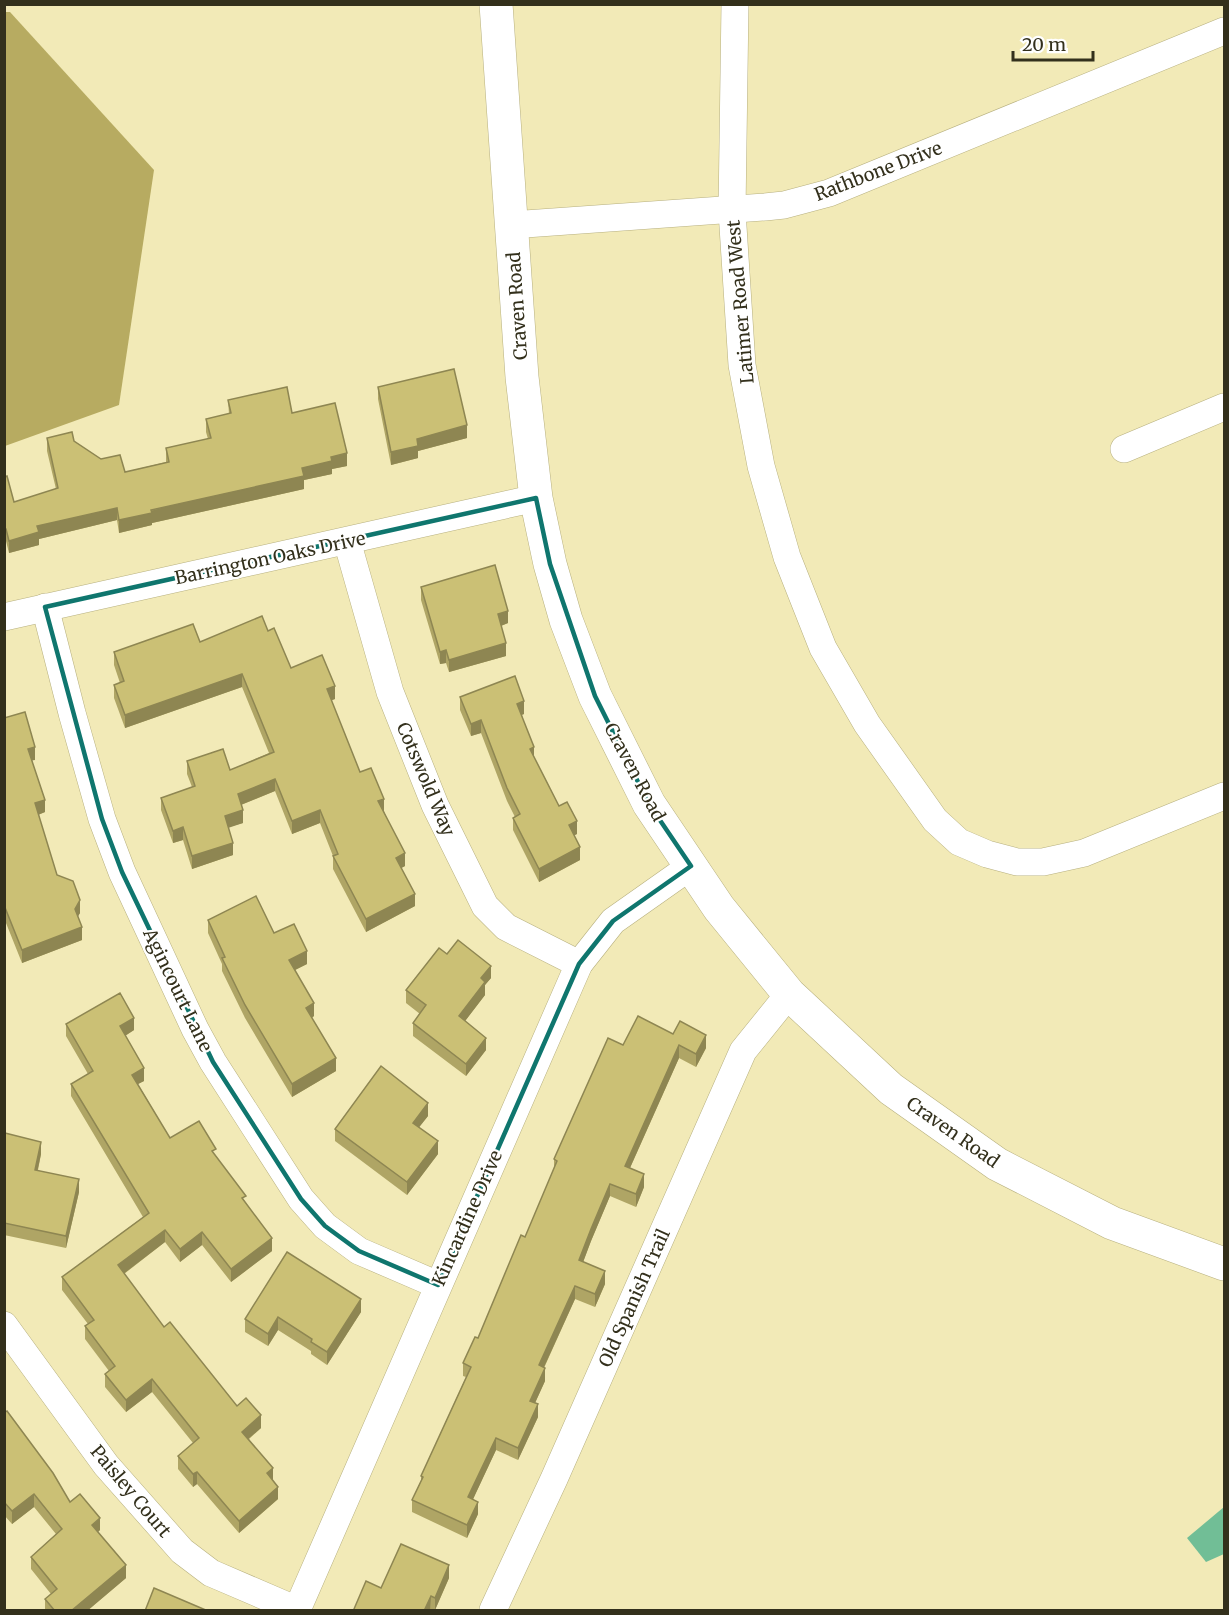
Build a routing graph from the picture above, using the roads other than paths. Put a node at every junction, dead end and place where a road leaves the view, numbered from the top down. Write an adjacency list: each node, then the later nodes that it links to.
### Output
1 (496, 4): 5 (street, Craven Road)
2 (735, 4): 4 (street, Latimer Road West)
3 (1224, 31): 4 (street, Rathbone Drive)
4 (732, 211): 5 (street, Rathbone Drive); 12 (street, Latimer Road West)
5 (511, 225): 8 (street, Craven Road)
6 (1224, 407): 7 (street)
7 (1124, 449)
8 (536, 498): 9 (street, Barrington Oaks Drive); 13 (street, Craven Road)
9 (347, 541): 10 (street, Barrington Oaks Drive); 14 (street, Cotswold Way)
10 (45, 607): 11 (street, Barrington Oaks Drive); 17 (street, Agincourt Lane)
11 (4, 617)
12 (1224, 796)
13 (691, 866): 14 (street, Kincardine Drive); 15 (street, Craven Road)
14 (579, 964): 17 (street, Kincardine Drive)
15 (789, 994): 16 (street, Craven Road); 20 (street, Old Spanish Trail)
16 (1224, 1263)
17 (438, 1285): 19 (street, Kincardine Drive)
18 (4, 1325): 19 (street, Paisley Court)
19 (297, 1611)
20 (493, 1611)

